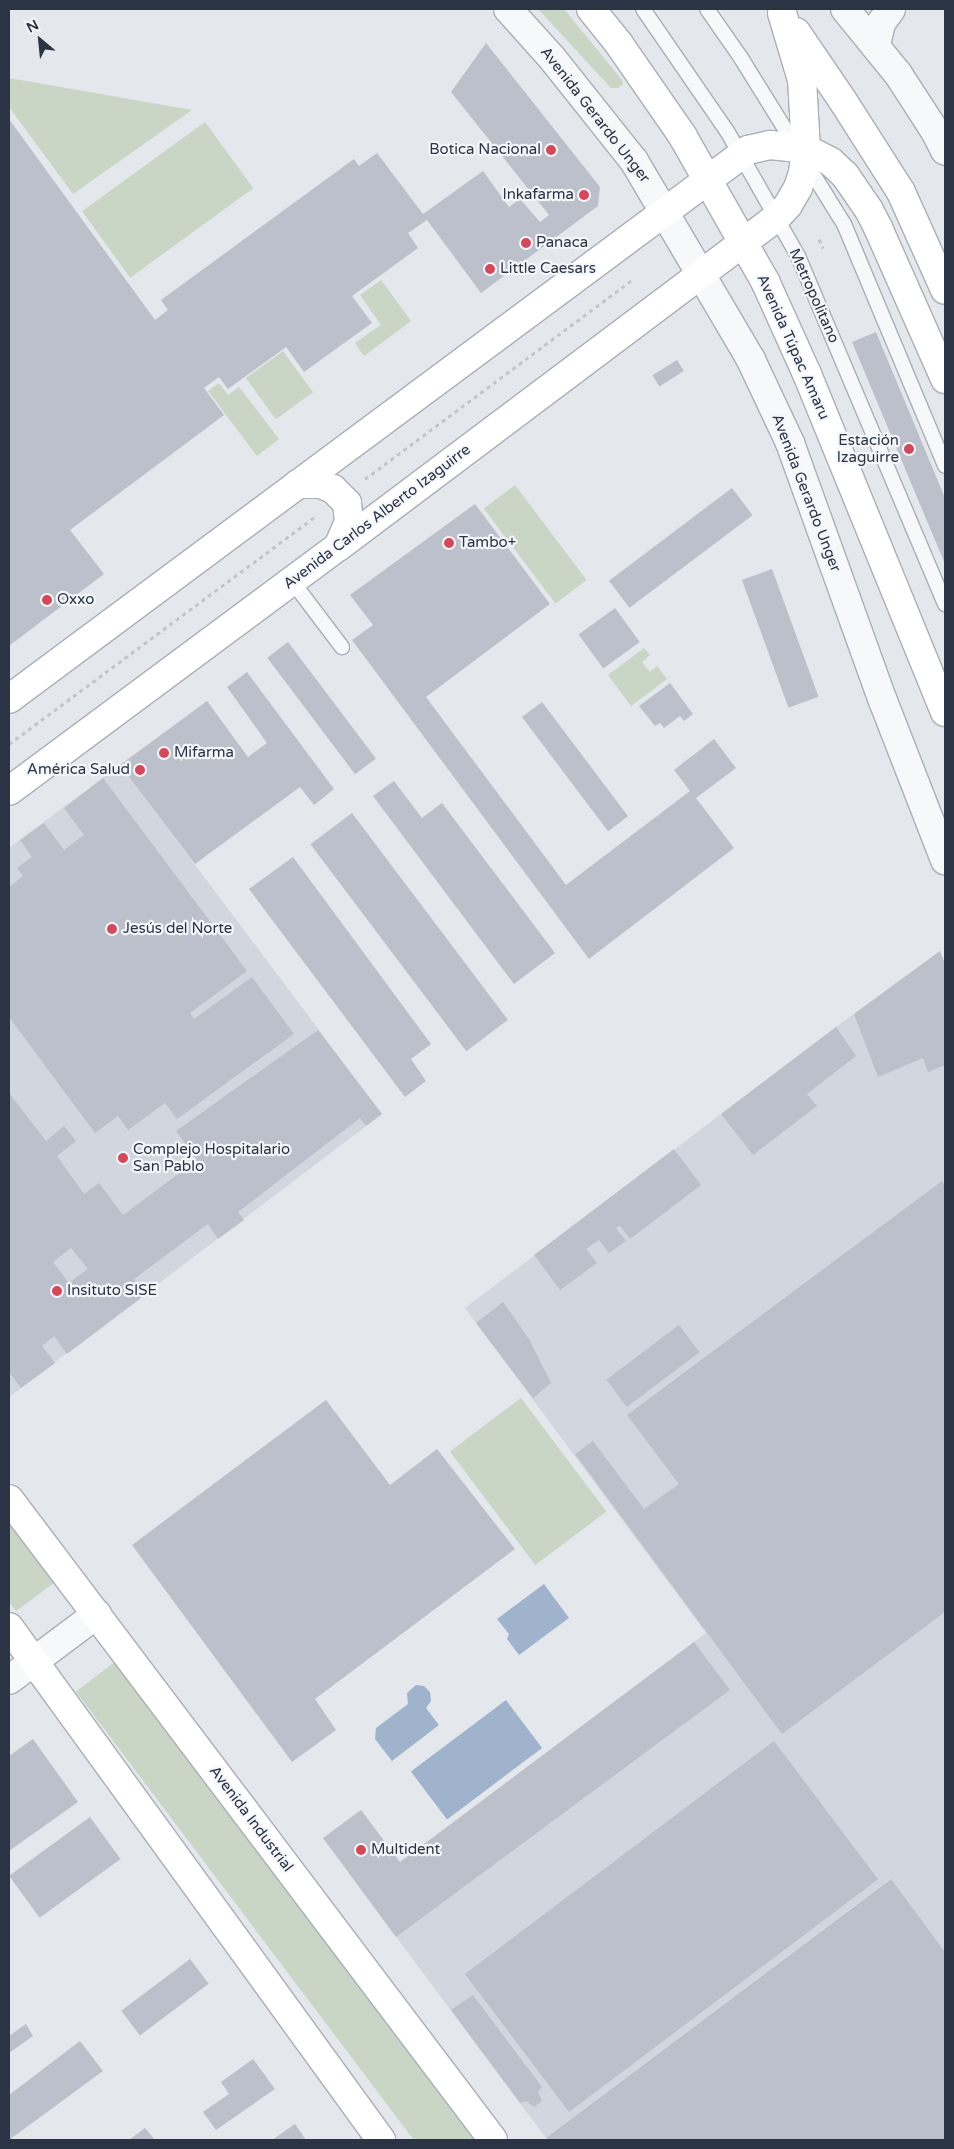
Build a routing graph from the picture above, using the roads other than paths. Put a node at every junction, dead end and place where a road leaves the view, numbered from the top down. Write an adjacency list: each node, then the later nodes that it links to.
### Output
1 (508, 9): 15 (street, Avenida Gerardo Unger)
2 (591, 9): 14 (main road, Avenida Túpac Amaru)
3 (643, 9): 13 (lane, Metropolitano)
4 (706, 9): 10 (lane)
5 (718, 9): 10 (lane)
6 (845, 9): 9 (street)
7 (891, 9): 9 (street)
8 (781, 11): 12 (main road, Avenida Carlos Alberto Izaguirre); 19 (main road)
9 (876, 45): 11 (street)
10 (741, 58): 12 (lane)
11 (945, 151)
12 (802, 152): 13 (main road); 16 (main road, Avenida Carlos Alberto Izaguirre); 20 (main road); 21 (lane)
13 (741, 154): 14 (main road); 16 (lane, Metropolitano)
14 (707, 178): 15 (main road); 17 (main road, Avenida Túpac Amaru)
15 (665, 210): 18 (street, Avenida Gerardo Unger); 22 (main road)
16 (777, 217): 17 (main road, Avenida Carlos Alberto Izaguirre); 25 (lane, Metropolitano)
17 (744, 241): 18 (main road, Avenida Carlos Alberto Izaguirre); 28 (main road, Avenida Túpac Amaru)
18 (701, 274): 23 (main road, Avenida Carlos Alberto Izaguirre); 30 (street, Avenida Gerardo Unger)
19 (945, 290)
20 (945, 379)
21 (945, 466)
22 (298, 484): 23 (main road); 27 (main road)
23 (338, 547): 24 (main road, Avenida Carlos Alberto Izaguirre)
24 (292, 581): 26 (lane); 29 (main road, Avenida Carlos Alberto Izaguirre)
25 (945, 604)
26 (342, 647)
27 (9, 699)
28 (945, 712)
29 (9, 791)
30 (945, 860)
31 (9, 1499): 32 (main road, Avenida Industrial)
32 (97, 1614): 34 (street); 37 (main road, Avenida Industrial)
33 (9, 1627): 34 (main road)
34 (34, 1661): 35 (street); 36 (main road)
35 (9, 1680)
36 (381, 2140)
37 (493, 2140)

